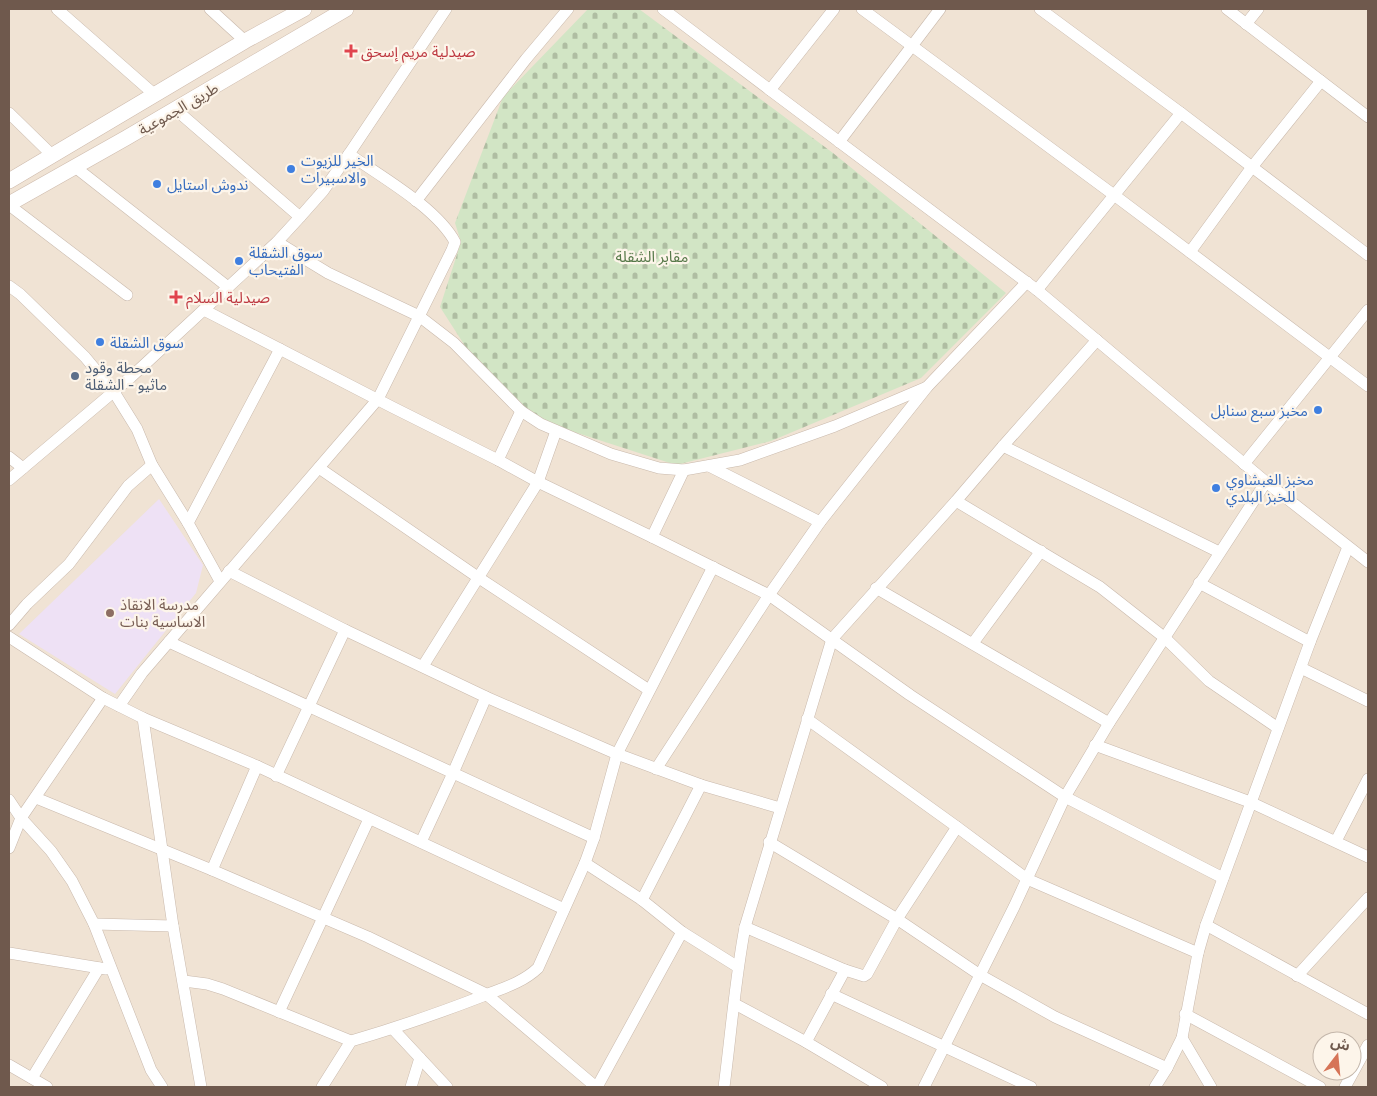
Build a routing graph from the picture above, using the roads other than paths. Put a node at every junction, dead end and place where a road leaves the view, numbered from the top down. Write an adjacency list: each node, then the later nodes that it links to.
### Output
1 (57, 9): 19 (street)
2 (210, 9): 15 (street)
3 (304, 9): 15 (main road, طريق الجموعية)
4 (346, 9): 20 (main road, طريق الجموعية)
5 (446, 9): 25 (street)
6 (568, 9): 31 (street)
7 (663, 9): 18 (street)
8 (834, 9): 18 (street)
9 (862, 9): 16 (street)
10 (940, 9): 16 (street)
11 (1040, 9): 21 (street)
12 (1227, 9): 14 (street)
13 (1258, 9): 14 (street)
14 (1246, 24): 17 (street)
15 (245, 41): 19 (main road, طريق الجموعية)
16 (911, 46): 24 (street); 30 (street)
17 (1321, 81): 23 (street); 28 (street)
18 (770, 90): 24 (street)
19 (155, 95): 26 (main road, طريق الجموعية)
20 (175, 109): 27 (main road, طريق الجموعية); 33 (street)
21 (1181, 112): 28 (street); 30 (street)
22 (9, 113): 26 (street)
23 (1368, 117)
24 (839, 142): 37 (street)
25 (349, 154): 31 (street); 33 (street)
26 (52, 155): 29 (main road, طريق الجموعية)
27 (75, 166): 32 (main road, طريق الجموعية); 39 (street)
28 (1252, 168): 35 (street); 36 (street)
29 (9, 181)
30 (1114, 195): 35 (street); 40 (street)
31 (416, 201): 44 (street)
32 (9, 205): 41 (street)
33 (300, 217): 34 (street)
34 (277, 242): 39 (street); 44 (street)
35 (1190, 252): 47 (street)
36 (1368, 255)
37 (1027, 282): 40 (street); 49 (street)
38 (9, 286): 50 (street)
39 (228, 287): 42 (street)
40 (1037, 290): 45 (street)
41 (126, 295)
42 (204, 310): 46 (street); 50 (street)
43 (1368, 310): 47 (street)
44 (419, 316): 51 (street); 52 (street)
45 (1097, 340): 54 (street); 57 (street)
46 (280, 349): 51 (street); 68 (street)
47 (1330, 356): 48 (street); 57 (street)
48 (1368, 386)
49 (927, 387): 59 (street); 67 (street)
50 (114, 392): 58 (street); 60 (street)
51 (378, 400): 56 (street); 61 (street)
52 (521, 411): 53 (street); 56 (street)
53 (556, 431): 62 (street); 64 (street)
54 (1003, 446): 66 (street); 72 (street)
55 (9, 457): 60 (street)
56 (498, 460): 64 (street)
57 (1244, 464): 65 (street)
58 (152, 465): 68 (street); 81 (street)
59 (709, 466): 62 (street); 67 (street)
60 (23, 468): 63 (street)
61 (319, 468): 75 (street); 76 (street)
62 (684, 470): 69 (street)
63 (9, 480)
64 (538, 482): 69 (street); 76 (street)
65 (1266, 482): 70 (street); 72 (street)
66 (956, 501): 71 (street); 79 (street)
67 (820, 522): 80 (street)
68 (188, 523): 77 (street)
69 (652, 537): 74 (street)
70 (1348, 547): 73 (street); 87 (street)
71 (1041, 552): 83 (street); 88 (street)
72 (1219, 552): 78 (street)
73 (1368, 562)
74 (713, 567): 80 (street); 91 (street)
75 (229, 571): 77 (street); 82 (street)
76 (478, 578): 89 (street); 91 (street)
77 (220, 581): 86 (street)
78 (1199, 583): 83 (street); 87 (street)
79 (876, 588): 84 (street); 88 (street)
80 (768, 595): 84 (street); 104 (street)
81 (9, 625)
82 (345, 630): 89 (street); 95 (street)
83 (1165, 638): 99 (street); 100 (street)
84 (832, 639): 98 (street); 109 (street)
85 (10, 642): 93 (street)
86 (169, 642): 95 (street); 96 (street)
87 (1310, 642): 90 (street)
88 (974, 643): 99 (street)
89 (423, 666): 92 (street)
90 (1301, 668): 94 (street); 100 (street)
91 (649, 690): 102 (street)
92 (486, 697): 102 (street); 105 (street)
93 (103, 698): 96 (street); 110 (street)
94 (1368, 701)
95 (309, 705): 105 (street); 106 (street)
96 (119, 706): 97 (street)
97 (143, 718): 103 (street); 122 (street)
98 (807, 719): 113 (street); 116 (street)
99 (1109, 723): 101 (street)
100 (1278, 728): 112 (street)
101 (1095, 745): 109 (street); 112 (street)
102 (616, 754): 104 (street); 117 (street)
103 (257, 766): 106 (street); 125 (street)
104 (656, 769): 108 (street)
105 (454, 773): 117 (street); 119 (street)
106 (276, 776): 115 (street)
107 (1368, 779): 118 (street)
108 (702, 785): 113 (street); 129 (street)
109 (1065, 797): 126 (street); 127 (street)
110 (36, 798): 114 (street); 122 (street)
111 (9, 800): 114 (street)
112 (1250, 802): 118 (street); 126 (street)
113 (780, 808): 120 (street)
114 (22, 818): 121 (street); 133 (street)
115 (369, 819): 119 (street); 131 (street)
116 (957, 827): 127 (street); 132 (street)
117 (594, 838): 124 (street)
118 (1336, 841): 123 (street)
119 (420, 842): 130 (street)
120 (770, 842): 132 (street); 136 (street)
121 (9, 848)
122 (162, 848): 125 (street); 135 (street)
123 (1368, 857)
124 (585, 863): 129 (street); 130 (street)
125 (212, 870): 131 (street)
126 (1223, 878): 134 (street)
127 (1027, 879): 138 (street); 144 (street)
128 (1368, 898): 145 (street)
129 (642, 900): 137 (street)
130 (564, 909): 147 (street)
131 (322, 918): 147 (street); 150 (street)
132 (897, 919): 143 (street); 144 (street)
133 (94, 924): 135 (street); 142 (street)
134 (1206, 925): 138 (street); 145 (street)
135 (173, 926): 146 (street)
136 (745, 926): 140 (street); 143 (street)
137 (682, 932): 140 (street); 163 (street)
138 (1198, 953): 151 (street)
139 (9, 954): 141 (street)
140 (738, 967): 149 (street)
141 (98, 968): 142 (street); 162 (street)
142 (111, 969): 165 (street)
143 (845, 970): 148 (street)
144 (980, 974): 158 (street); 161 (street)
145 (1297, 976): 152 (street)
146 (184, 981): 150 (street); 166 (street)
147 (486, 994): 153 (street); 163 (street)
148 (832, 994): 156 (street); 158 (street)
149 (735, 1004): 156 (street); 170 (street)
150 (279, 1012): 155 (street)
151 (1186, 1014): 154 (street); 176 (street)
152 (1368, 1014)
153 (393, 1029): 155 (street); 159 (street)
154 (1182, 1038): 161 (street); 175 (street)
155 (351, 1041): 167 (street)
156 (806, 1042): 171 (street)
157 (1368, 1046): 177 (street)
158 (944, 1048): 172 (street); 173 (street)
159 (420, 1058): 168 (street); 169 (street)
160 (9, 1065): 162 (street)
161 (1167, 1068): 174 (street)
162 (32, 1078): 164 (street)
163 (590, 1086)
164 (47, 1087)
165 (162, 1087)
166 (201, 1087)
167 (322, 1087)
168 (411, 1087)
169 (447, 1087)
170 (724, 1087)
171 (882, 1087)
172 (924, 1087)
173 (1031, 1087)
174 (1155, 1087)
175 (1210, 1087)
176 (1320, 1087)
177 (1344, 1087)

